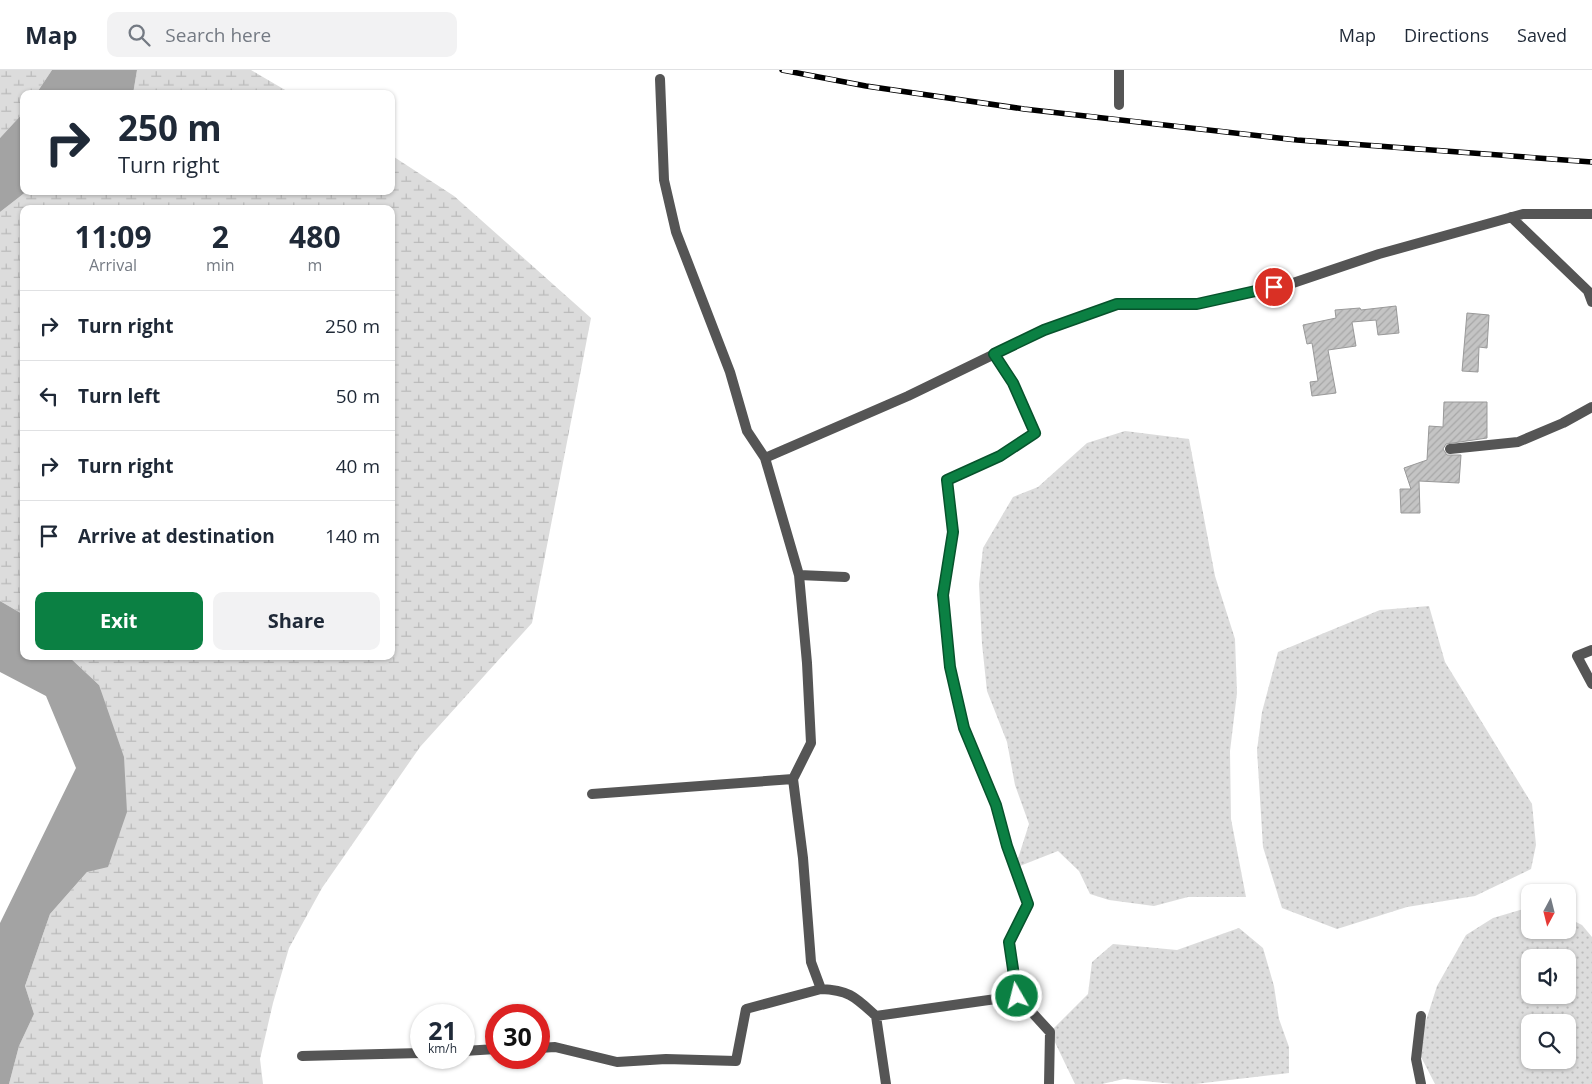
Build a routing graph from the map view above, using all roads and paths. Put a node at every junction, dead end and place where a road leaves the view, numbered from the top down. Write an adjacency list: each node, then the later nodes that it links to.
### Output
1 (1119, 70): 3 (street)
2 (660, 79): 10 (street)
3 (1119, 105)
4 (1592, 214): 5 (street)
5 (1512, 217): 6 (street); 7 (street)
6 (1592, 302)
7 (994, 354): 10 (street); 18 (street)
8 (1592, 407): 9 (street)
9 (1450, 449)
10 (765, 458): 11 (street)
11 (799, 574): 12 (street); 15 (street)
12 (845, 577)
13 (1592, 650): 14 (street)
14 (1592, 684)
15 (793, 779): 16 (street); 17 (street)
16 (592, 794)
17 (822, 989): 19 (street); 21 (street)
18 (1017, 996): 19 (street); 25 (street)
19 (876, 1016): 24 (street)
20 (1421, 1016): 26 (street)
21 (550, 1047)
22 (410, 1053): 23 (street)
23 (302, 1056)
24 (886, 1084)
25 (1049, 1084)
26 (1421, 1084)

